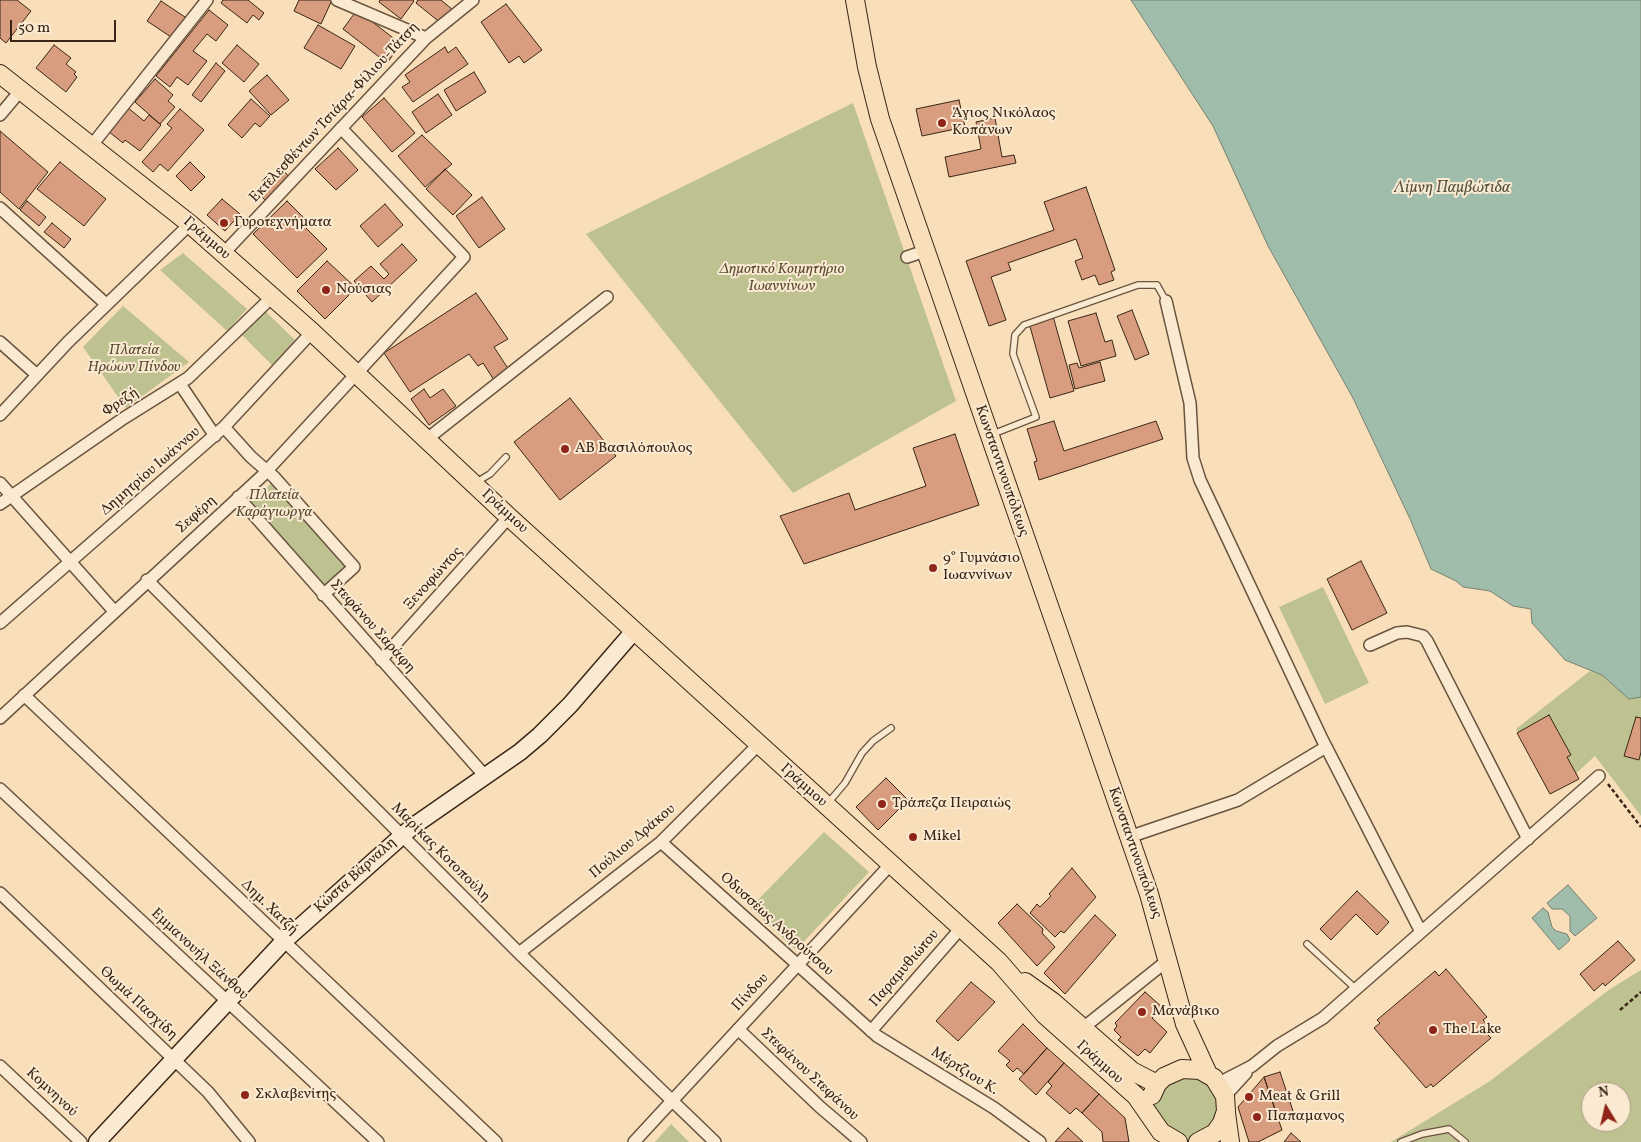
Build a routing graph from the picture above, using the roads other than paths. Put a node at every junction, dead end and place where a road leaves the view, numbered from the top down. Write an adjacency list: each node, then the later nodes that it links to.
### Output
1 (207, 0): 10 (street)
2 (337, 0): 5 (street)
3 (473, 0): 5 (street, Εκτελεσθέντων Τσιάρα-Φίλιου-Τάτση)
4 (855, 0): 13 (main road, Κωνσταντινουπόλεως)
5 (426, 38): 9 (street, Εκτελεσθέντων Τσιάρα-Φίλιου-Τάτση)
6 (2, 79): 7 (main road, Γράμμου)
7 (21, 90): 8 (street); 10 (main road, Γράμμου)
8 (0, 115)
9 (341, 128): 14 (street, Εκτελεσθέντων Τσιάρα-Φίλιου-Τάτση); 22 (street, Σεφέρη)
10 (92, 145): 12 (main road, Γράμμου)
11 (0, 208): 19 (street)
12 (190, 224): 14 (main road, Γράμμου); 19 (street)
13 (925, 252): 15 (street); 27 (main road, Κωνσταντινουπόλεως)
14 (224, 253): 16 (main road, Γράμμου)
15 (907, 257)
16 (272, 297): 20 (main road, Γράμμου); 24 (street, Φρεζή)
17 (607, 297): 29 (street)
18 (1166, 301): 27 (lane); 50 (street)
19 (106, 304): 23 (street)
20 (312, 332): 22 (main road, Γράμμου); 26 (street, Δημητρίου Ιωάννου)
21 (0, 342): 23 (street)
22 (356, 373): 29 (main road, Γράμμου); 31 (street, Σεφέρη)
23 (37, 375): 25 (street)
24 (180, 384): 28 (street); 34 (street, Φρεζή)
25 (0, 415)
26 (224, 427): 28 (street, Δημητρίου Ιωάννου); 31 (street)
27 (988, 435): 56 (main road, Κωνσταντινουπόλεως)
28 (215, 436): 38 (street, Δημητρίου Ιωάννου)
29 (427, 439): 33 (main road, Γράμμου)
30 (506, 457): 33 (lane)
31 (267, 471): 35 (street, Σεφέρη); 40 (street)
32 (0, 483): 34 (street)
33 (474, 483): 37 (main road, Γράμμου)
34 (11, 496): 36 (street, Φρεζή); 38 (street)
35 (238, 497): 39 (street, Σεφέρη); 40 (street, Στεφάνου Σαράφη)
36 (0, 504)
37 (509, 517): 43 (main road, Γράμμου); 45 (street, Ξενοφώντος)
38 (71, 563): 41 (street); 42 (street, Δημητρίου Ιωάννου)
39 (147, 580): 41 (street, Σεφέρη); 55 (street, Μαρίκας Κοτοπούλη)
40 (324, 595): 45 (street, Στεφάνου Σαράφη)
41 (114, 611): 46 (street, Σεφέρη)
42 (0, 623)
43 (634, 631): 49 (main road, Γράμμου); 51 (street, Κώστα Βάρναλη)
44 (1370, 646): 57 (street)
45 (381, 660): 51 (street, Στεφάνου Σαράφη)
46 (24, 695): 47 (street, Σεφέρη); 63 (street, Δημ. Χατζή)
47 (0, 718)
48 (891, 728): 54 (lane)
49 (758, 745): 54 (main road, Γράμμου); 58 (street, Πούλιου Δράκου)
50 (1326, 748): 56 (street); 62 (street)
51 (485, 776): 55 (street, Κώστα Βάρναλη)
52 (1599, 776): 57 (street)
53 (0, 790): 70 (street, Εμμανουήλ Ξάνθου)
54 (825, 806): 59 (main road, Γράμμου)
55 (402, 836): 63 (street, Κώστα Βάρναλη); 65 (street, Μαρίκας Κοτοπούλη)
56 (1129, 837): 66 (main road, Κωνσταντινουπόλεως)
57 (1528, 839): 62 (street)
58 (661, 842): 65 (street, Πούλιου Δράκου); 68 (street, Οδυσσέως Ανδρούτσου)
59 (890, 864): 61 (main road, Γράμμου); 68 (street, Πίνδου)
60 (0, 893): 75 (street, Θωμά Πασχίδη)
61 (961, 928): 67 (main road, Γράμμου); 74 (street, Παραμυθιώτου)
62 (1421, 932): 69 (street)
63 (283, 942): 70 (street, Κώστα Βάρναλη); 86 (street, Δημ. Χατζή)
64 (1308, 944): 69 (lane)
65 (519, 953): 80 (street, Μαρίκας Κοτοπούλη)
66 (1168, 960): 71 (main road, Κωνσταντινουπόλεως); 72 (street)
67 (998, 962): 72 (main road, Γράμμου); 81 (main road, Γράμμου)
68 (798, 965): 73 (street, Πίνδου); 74 (street, Οδυσσέως Ανδρούτσου)
69 (1356, 989): 79 (street)
70 (227, 1001): 75 (street, Κώστα Βάρναλη); 85 (street, Εμμανουήλ Ξάνθου)
71 (1185, 1024): 77 (main road, Κωνσταντινουπόλεως); 79 (main road, Κωνσταντινουπόλεως)
72 (1083, 1028): 78 (main road, Γράμμου)
73 (738, 1029): 80 (street, Πίνδου); 89 (street, Στεφάνου Στεφάνου)
74 (871, 1031): 90 (street, Μέρτζιου Κ.)
75 (174, 1059): 83 (street, Κώστα Βάρναλη); 84 (street, Θωμά Πασχίδη)
76 (0, 1066): 82 (street, Κομνηνού)
77 (1174, 1071): 78 (main road); 79 (main road)
78 (1157, 1084): 81 (main road)
79 (1219, 1091): 92 (main road); 93 (main road, Κωνσταντινουπόλεως)
80 (671, 1100): 87 (street, Πίνδου); 88 (street, Μαρίκας Κοτοπούλη)
81 (1158, 1132): 91 (main road, Γράμμου)
82 (81, 1142)
83 (96, 1142)
84 (249, 1142)
85 (378, 1142)
86 (496, 1142)
87 (634, 1142)
88 (715, 1142)
89 (861, 1142)
90 (1040, 1142)
91 (1178, 1142)
92 (1198, 1142)
93 (1230, 1142)
94 (1401, 1142): 95 (lane)
95 (1464, 1142)

